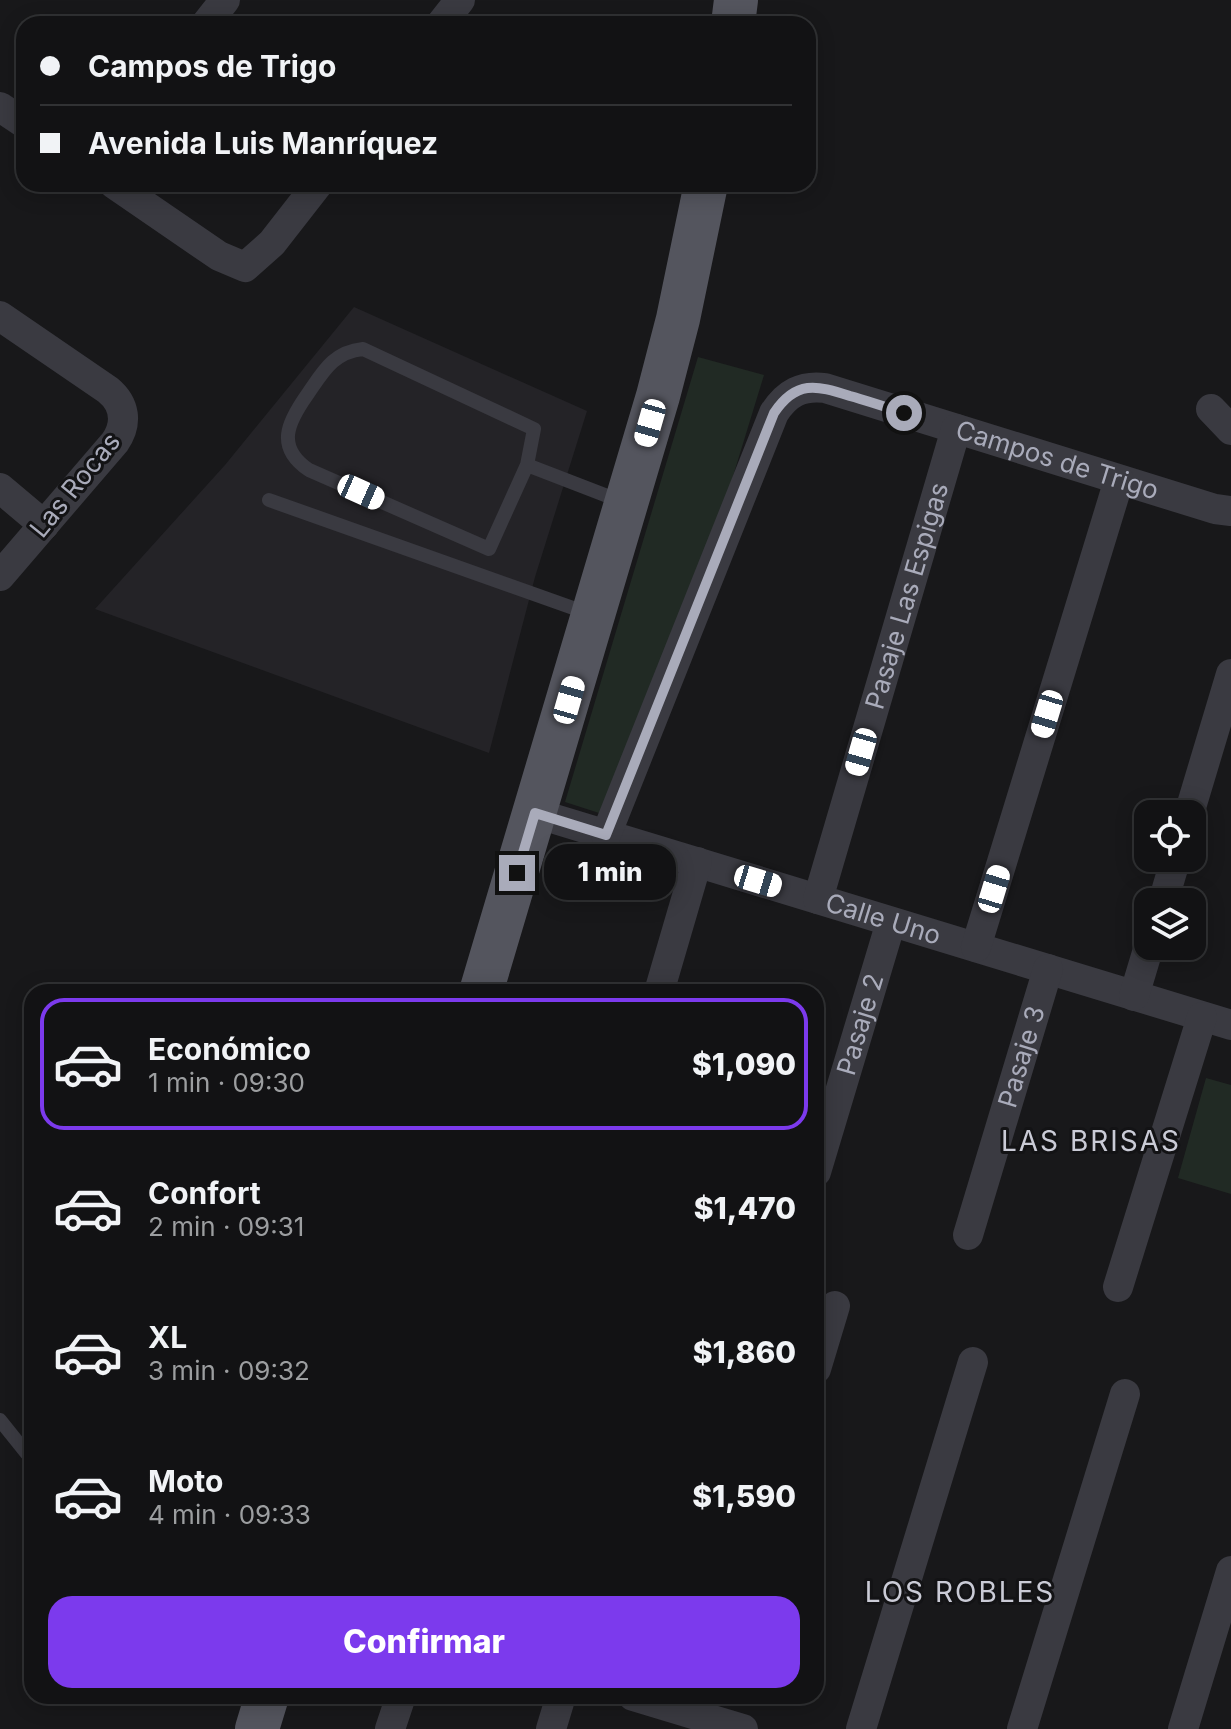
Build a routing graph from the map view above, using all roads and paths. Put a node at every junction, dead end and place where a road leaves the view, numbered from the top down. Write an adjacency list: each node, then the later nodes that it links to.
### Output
1 (225, 0): 3 (street)
2 (460, 0): 4 (street)
3 (212, 16)
4 (447, 16)
5 (126, 192): 6 (street)
6 (312, 192)
7 (704, 192): 14 (main road)
8 (0, 316): 16 (street, Las Rocas)
9 (956, 429): 11 (street, Campos de Trigo); 22 (street, Campos de Trigo); 24 (street, Pasaje Las Espigas)
10 (527, 465): 10 (lane); 14 (lane)
11 (1119, 480): 15 (street, Campos de Trigo); 26 (street)
12 (0, 488): 16 (street)
13 (269, 500): 18 (lane)
14 (627, 503): 18 (main road)
15 (1231, 511)
16 (44, 525): 17 (street, Las Rocas)
17 (0, 576)
18 (594, 615): 21 (main road)
19 (1231, 674): 20 (street)
20 (1193, 800)
21 (535, 813): 22 (street, Calle Uno); 29 (main road)
22 (606, 835): 23 (street, Calle Uno)
23 (697, 862): 24 (street, Calle Uno); 30 (street)
24 (818, 899): 25 (street, Calle Uno)
25 (891, 922): 26 (street, Calle Uno); 34 (street, Pasaje 2)
26 (976, 947): 28 (street, Calle Uno)
27 (1145, 960): 31 (street)
28 (1048, 969): 31 (street, Calle Uno); 35 (street, Pasaje 3)
29 (483, 984)
30 (661, 984)
31 (1134, 996): 32 (street, Calle Uno)
32 (1202, 1017): 33 (street, Calle Uno); 36 (street)
33 (1231, 1025)
34 (824, 1145)
35 (968, 1235)
36 (1118, 1287)
37 (835, 1306): 38 (street)
38 (824, 1342)
39 (973, 1362): 53 (street)
40 (1125, 1394): 54 (street)
41 (0, 1420): 42 (lane)
42 (24, 1450)
43 (1231, 1571): 55 (street)
44 (265, 1704): 49 (main road)
45 (398, 1704): 50 (street)
46 (559, 1704): 51 (street)
47 (666, 1704): 48 (street)
48 (711, 1715): 52 (street)
49 (257, 1729)
50 (390, 1729)
51 (551, 1729)
52 (743, 1729)
53 (861, 1729)
54 (1022, 1729)
55 (1183, 1729)

